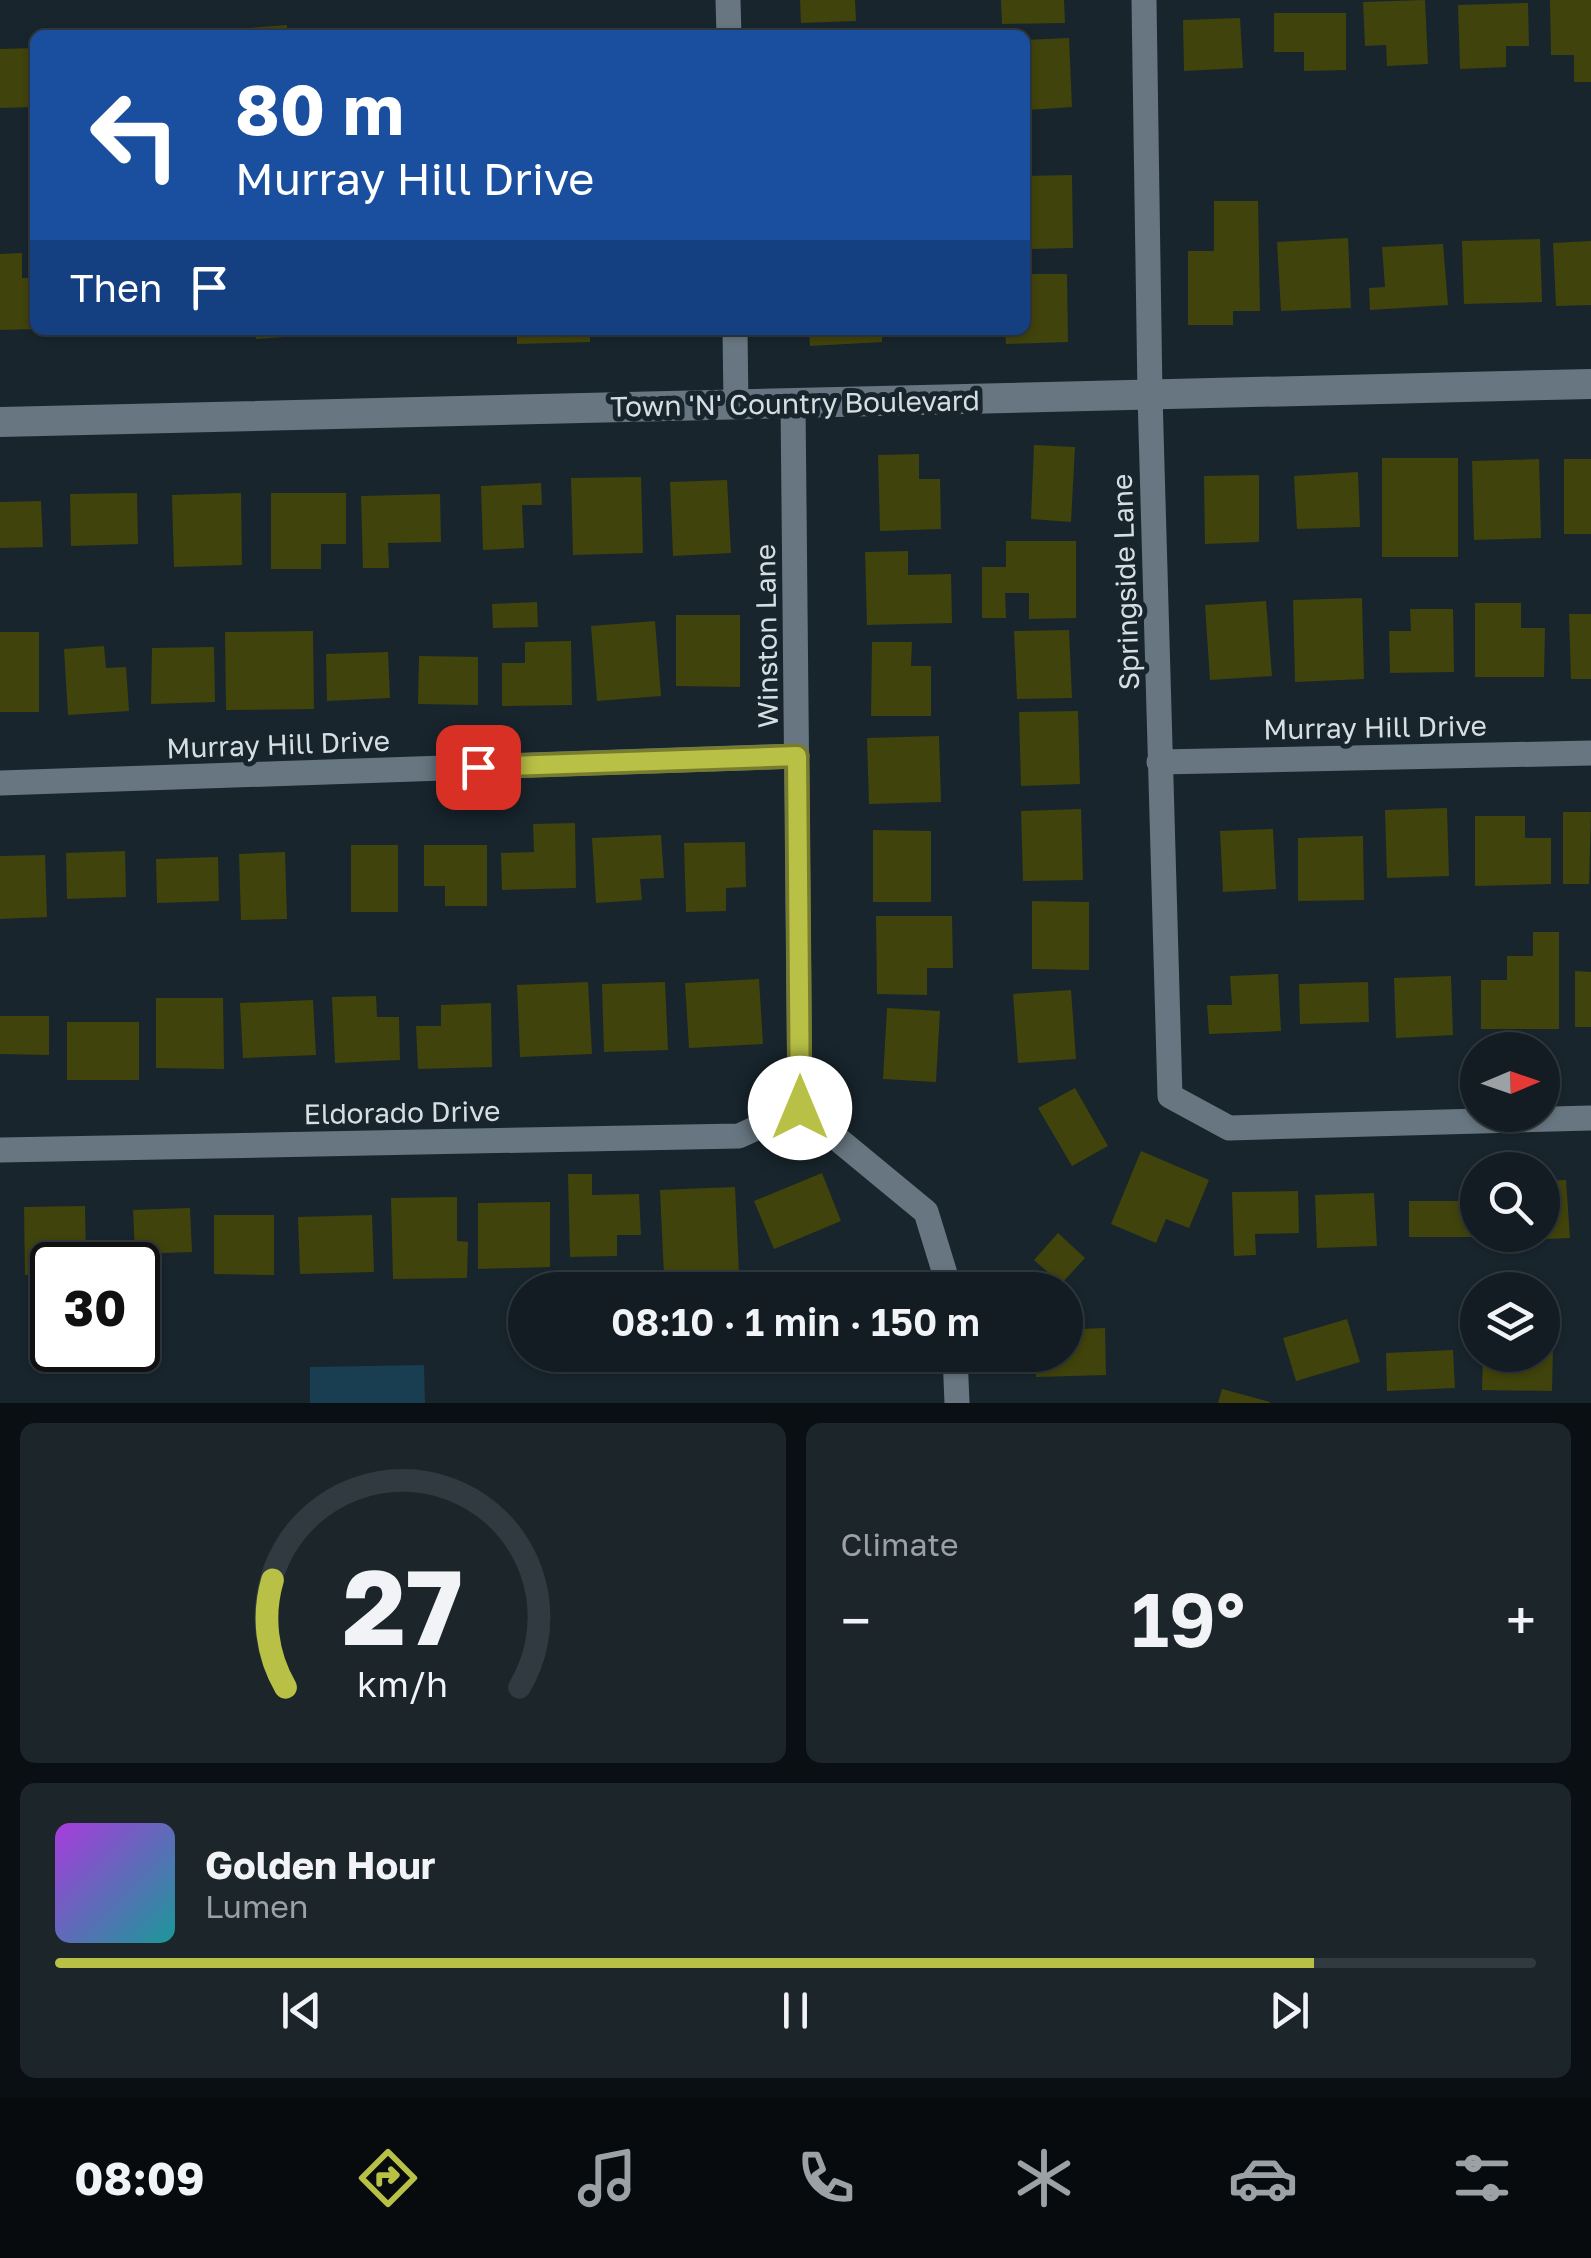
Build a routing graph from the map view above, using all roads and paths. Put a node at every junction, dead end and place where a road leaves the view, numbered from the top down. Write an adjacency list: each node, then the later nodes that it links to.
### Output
1 (728, 0): 3 (street)
2 (1144, 0): 6 (street, Springside Lane)
3 (728, 30)
4 (735, 335): 8 (street)
5 (1591, 384): 6 (street, Town 'N' Country Boulevard)
6 (1150, 395): 7 (street, Town 'N' Country Boulevard); 12 (street, Springside Lane)
7 (792, 403): 8 (street, Town 'N' Country Boulevard); 11 (street, Winston Lane)
8 (736, 405): 9 (street, Town 'N' Country Boulevard)
9 (0, 422)
10 (1591, 753): 12 (street, Murray Hill Drive)
11 (797, 756): 13 (street, Murray Hill Drive); 14 (street, Winston Lane)
12 (1159, 762): 15 (street, Springside Lane)
13 (0, 784)
14 (800, 1108): 16 (street, Eldorado Drive); 17 (street)
15 (1591, 1118)
16 (0, 1150)
17 (944, 1272)
18 (956, 1372): 19 (street)
19 (957, 1403)

